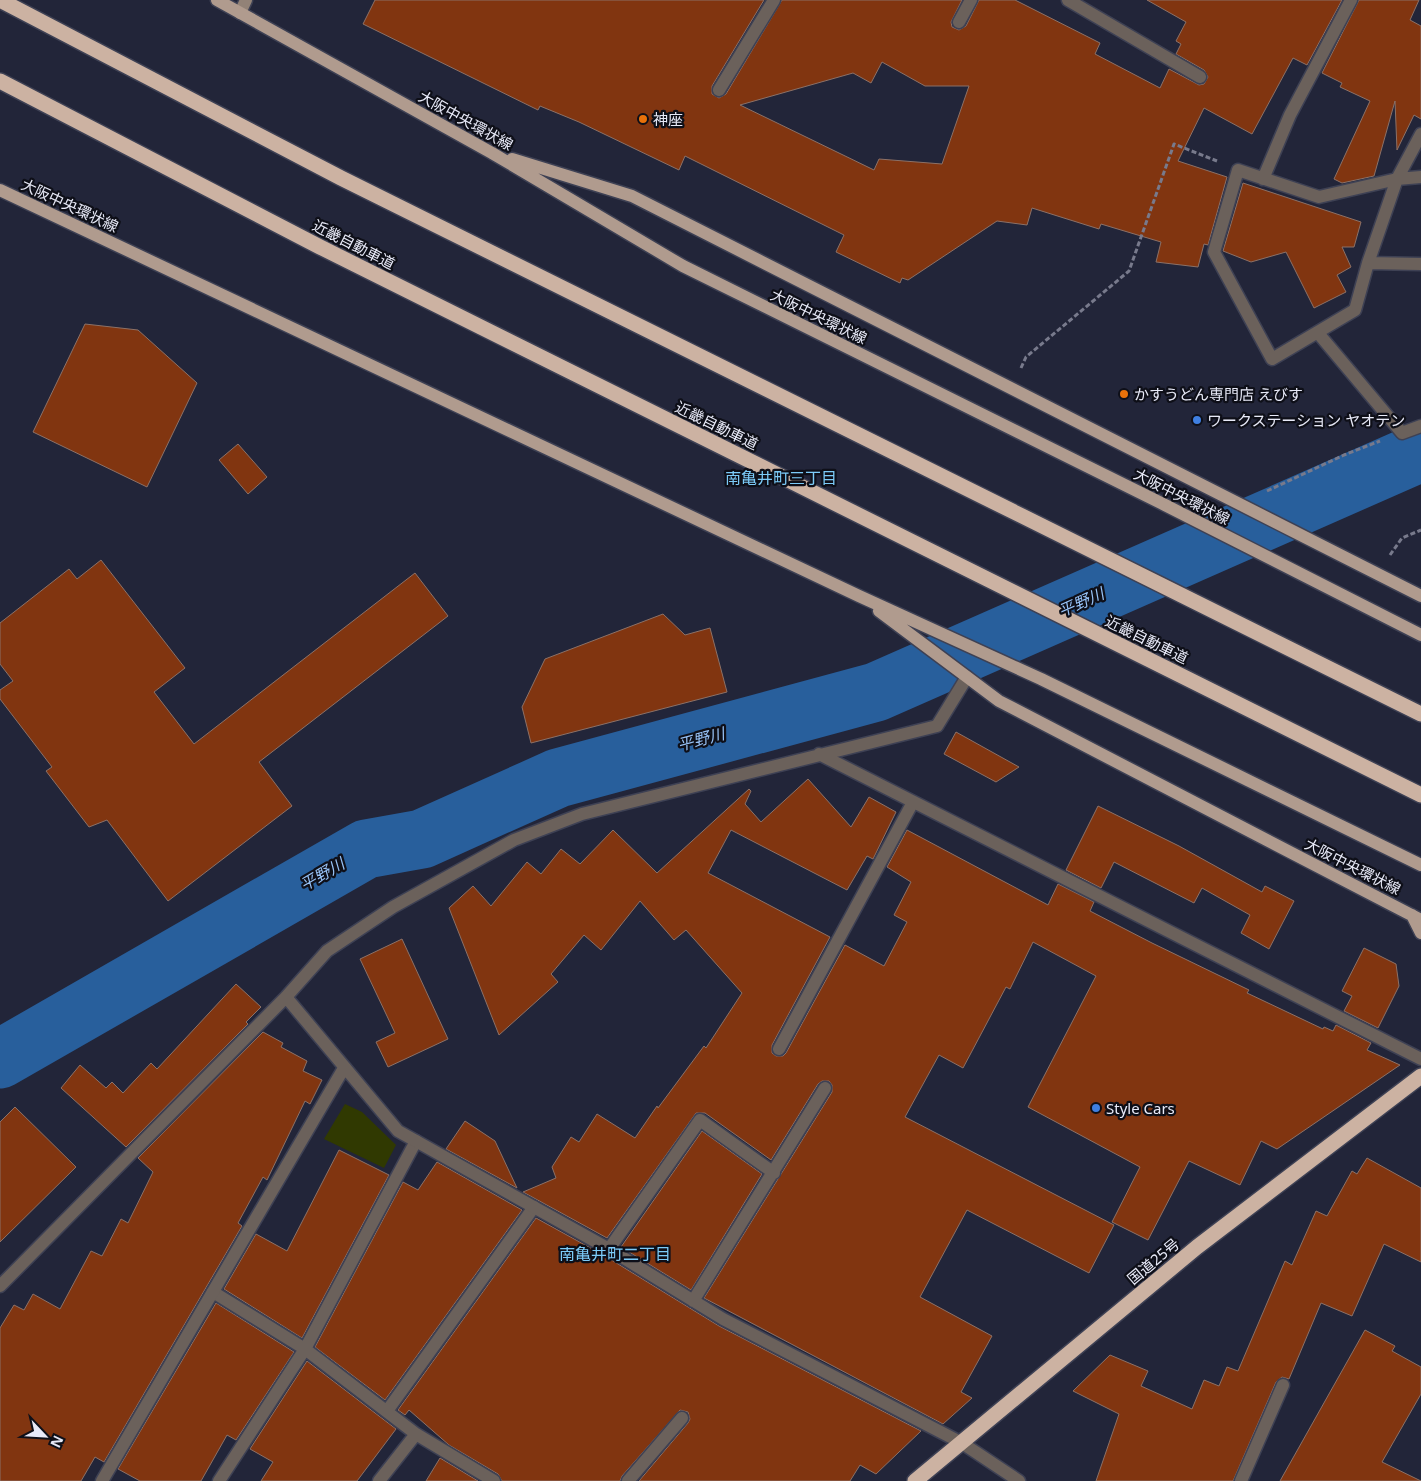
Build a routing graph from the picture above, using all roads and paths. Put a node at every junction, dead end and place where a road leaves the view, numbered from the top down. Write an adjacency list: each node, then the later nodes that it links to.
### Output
1 (0, 0): 33 (highway)
2 (217, 0): 8 (main road, 大阪中央環状線)
3 (246, 0): 8 (main road)
4 (774, 0): 12 (street)
5 (971, 0): 9 (street)
6 (1068, 0): 10 (street)
7 (1351, 0): 17 (street)
8 (240, 13): 14 (main road, 大阪中央環状線)
9 (959, 22)
10 (1200, 77)
11 (0, 81): 35 (highway, 近畿自動車道)
12 (719, 90)
13 (1421, 134): 18 (street)
14 (492, 153): 23 (main road); 31 (main road, 大阪中央環状線)
15 (1238, 170): 17 (street); 22 (street); 23 (path)
16 (1421, 177): 18 (street)
17 (1263, 179): 18 (street)
18 (1396, 180): 20 (street)
19 (0, 190): 29 (main road, 大阪中央環状線)
20 (1368, 263): 21 (street); 22 (street)
21 (1421, 264)
22 (1318, 333): 25 (street)
23 (1010, 389): 26 (main road)
24 (1421, 426): 25 (street)
25 (1402, 433): 26 (path)
26 (1237, 504): 28 (main road)
27 (1421, 530): 28 (path)
28 (1376, 574): 30 (main road)
29 (859, 596): 32 (main road, 大阪中央環状線); 37 (main road, 大阪中央環状線)
30 (1421, 596)
31 (1421, 635)
32 (967, 677): 34 (street); 38 (main road, 大阪中央環状線)
33 (1421, 714)
34 (819, 754): 36 (street); 40 (street)
35 (1421, 795)
36 (913, 802): 41 (street); 42 (street)
37 (1421, 865)
38 (1416, 917): 39 (main road)
39 (1421, 933)
40 (286, 997): 43 (street); 50 (street)
41 (779, 1050)
42 (1421, 1059)
43 (344, 1068): 46 (street); 51 (street)
44 (1421, 1076): 58 (highway, 国道25号)
45 (825, 1088): 47 (street)
46 (416, 1141): 48 (street); 53 (street)
47 (774, 1173): 49 (street); 52 (street)
48 (534, 1207): 49 (street); 55 (street)
49 (609, 1249): 52 (street)
50 (0, 1286)
51 (213, 1292): 53 (street); 59 (street)
52 (693, 1301): 58 (street)
53 (305, 1348): 55 (street); 60 (street)
54 (1283, 1385): 66 (street)
55 (387, 1411): 57 (street)
56 (682, 1418): 63 (street)
57 (416, 1434): 61 (street); 62 (street)
58 (962, 1443): 64 (highway, 国道25号); 65 (street)
59 (102, 1481)
60 (219, 1481)
61 (380, 1481)
62 (494, 1481)
63 (628, 1481)
64 (915, 1481)
65 (1019, 1481)
66 (1242, 1481)

